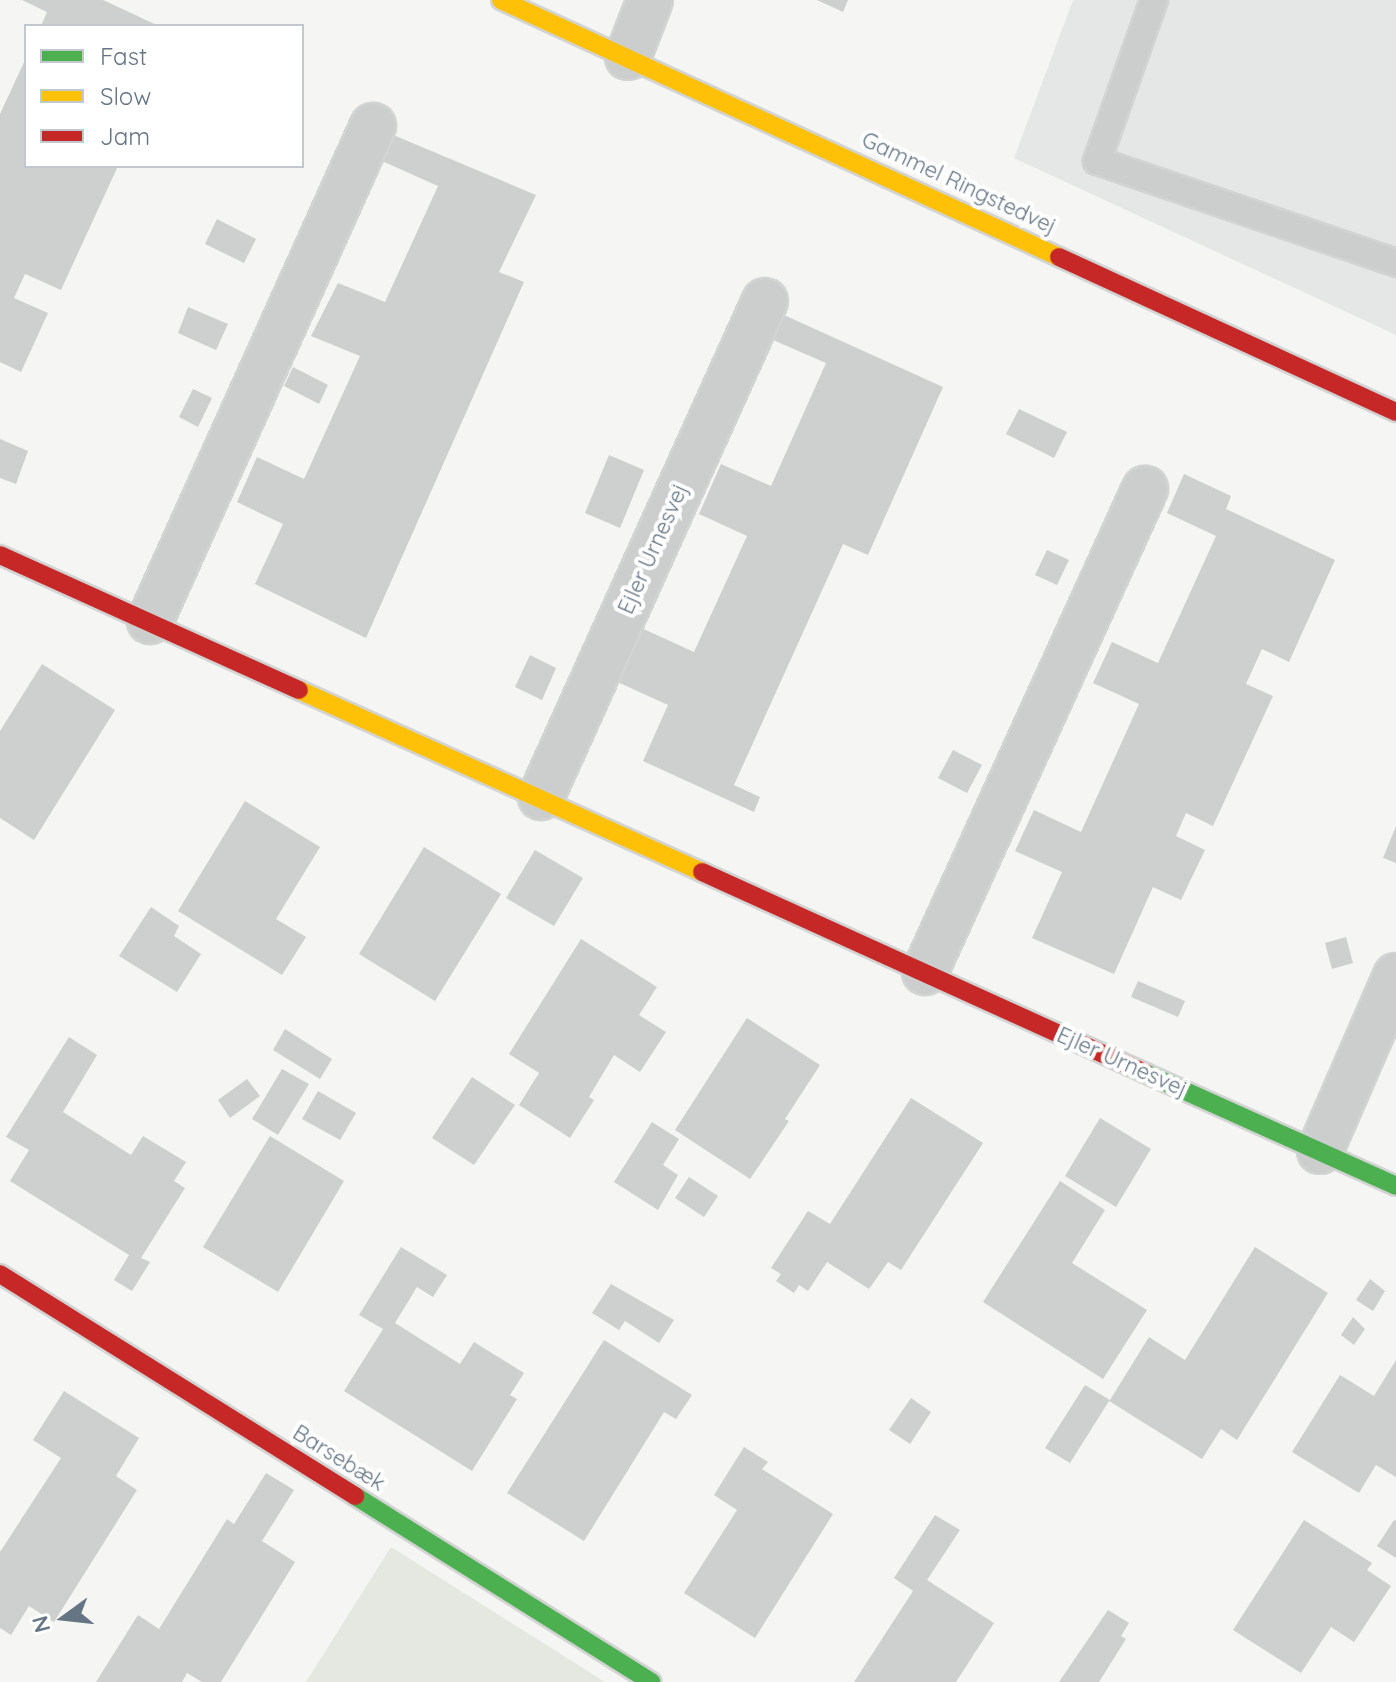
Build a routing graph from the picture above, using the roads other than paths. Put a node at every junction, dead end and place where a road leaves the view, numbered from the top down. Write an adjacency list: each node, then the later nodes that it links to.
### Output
1 (501, 0): 4 (street, Gammel Ringstedvej)
2 (650, 0): 4 (street)
3 (1154, 0): 6 (lane)
4 (628, 57): 8 (street, Gammel Ringstedvej)
5 (373, 126): 11 (street)
6 (1396, 263)
7 (765, 301): 12 (street, Ejler Urnesvej)
8 (1396, 412)
9 (1145, 489): 13 (street)
10 (0, 555): 11 (street, Ejler Urnesvej)
11 (150, 621): 12 (street, Ejler Urnesvej)
12 (541, 797): 13 (street, Ejler Urnesvej)
13 (925, 972): 15 (street, Ejler Urnesvej)
14 (1396, 976): 15 (street)
15 (1320, 1151): 16 (street, Ejler Urnesvej)
16 (1396, 1186)
17 (0, 1274): 18 (street, Barsebæk)
18 (652, 1682)

